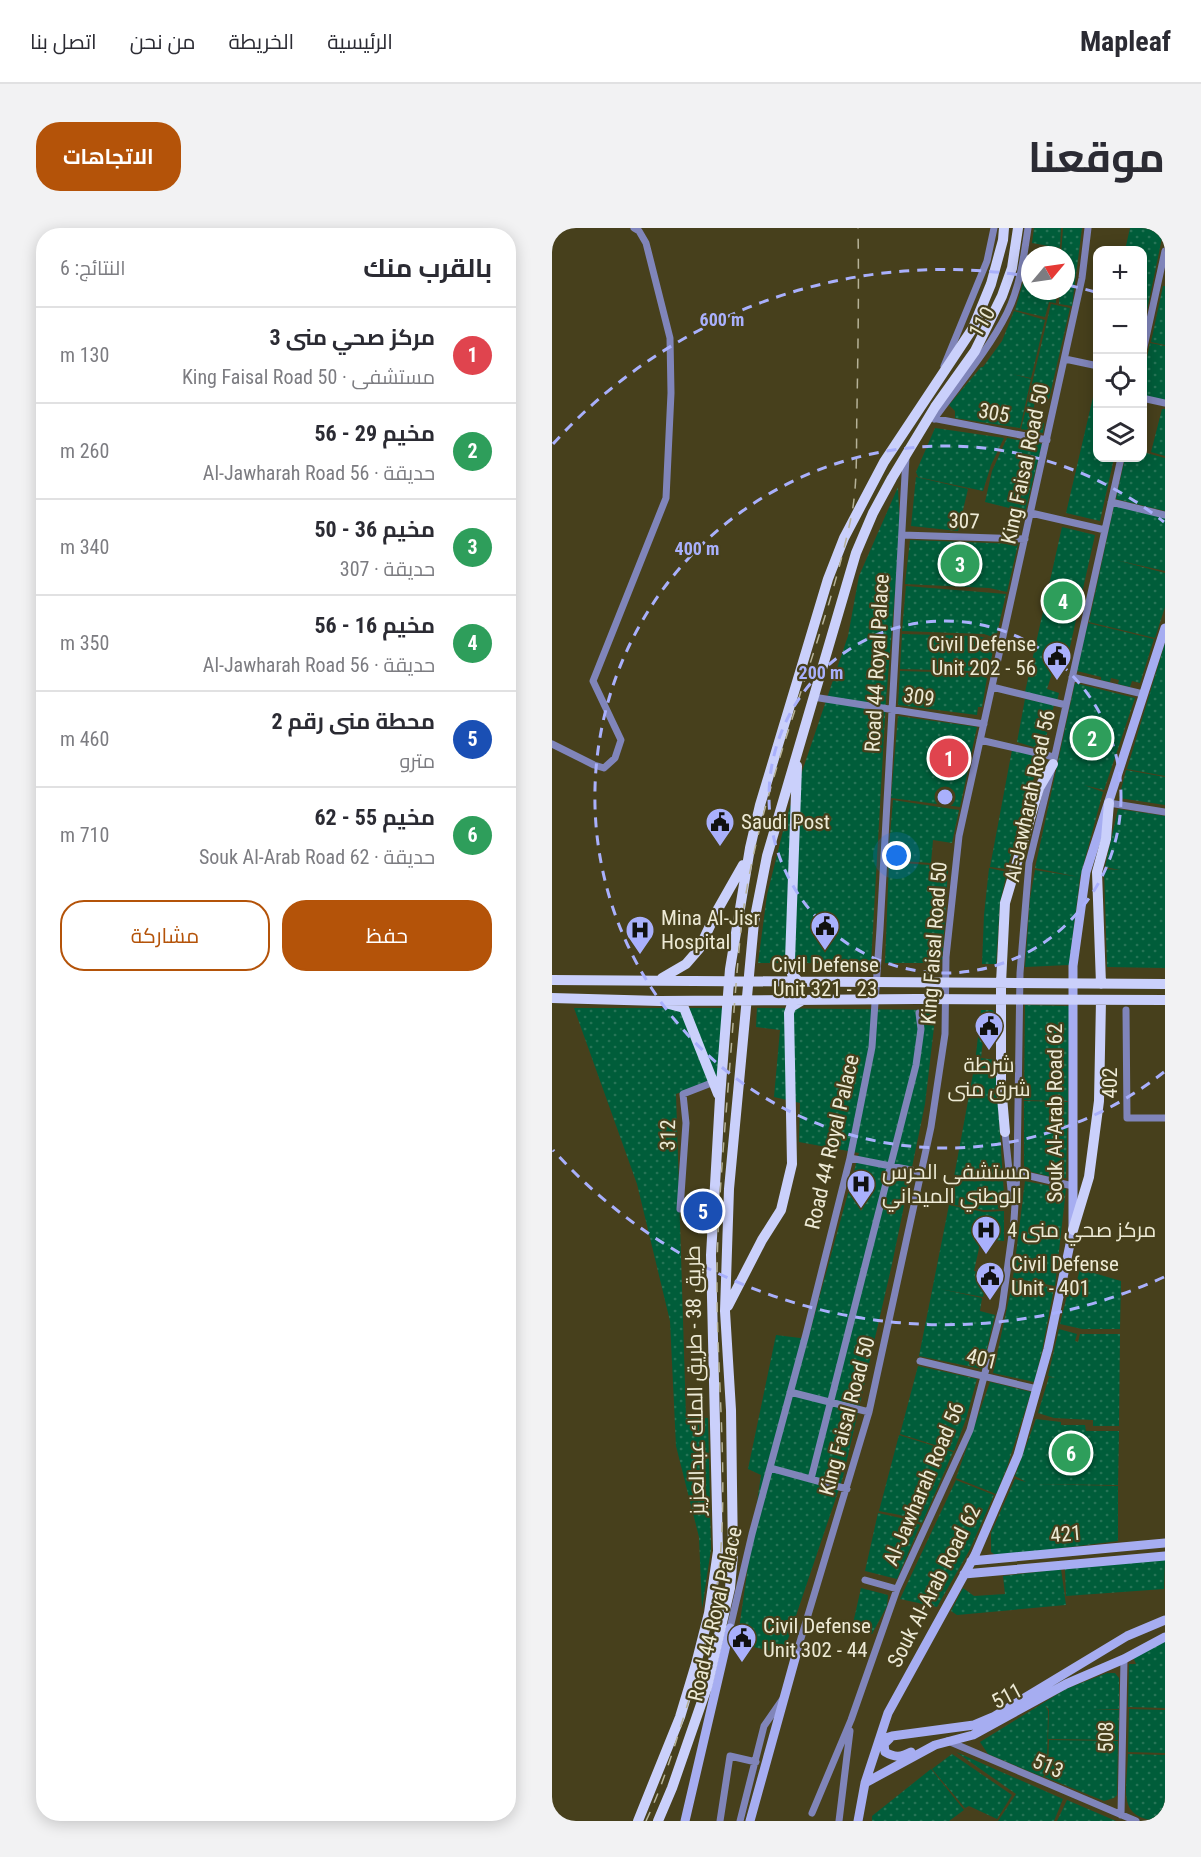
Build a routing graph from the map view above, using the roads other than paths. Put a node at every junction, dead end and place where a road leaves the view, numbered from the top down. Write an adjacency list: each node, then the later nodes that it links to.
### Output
1 (634, 228): 8 (street)
2 (643, 228): 8 (street)
3 (994, 228): 13 (street)
4 (1004, 228): 13 (main road, طريق 38 - طريق الملك عبدالعزيز)
5 (1018, 228): 16 (main road, طريق 38 - طريق الملك عبدالعزيز)
6 (1028, 228): 16 (street, 110)
7 (1088, 228): 11 (street, King Faisal Road 50)
8 (646, 243): 35 (street)
9 (1165, 251): 10 (street)
10 (1143, 354)
11 (1065, 359): 12 (street); 17 (street, King Faisal Road 50)
12 (1093, 365)
13 (937, 384): 40 (main road, طريق 38 - طريق الملك عبدالعزيز)
14 (1147, 399): 15 (street)
15 (1165, 403)
16 (931, 418): 17 (street, 305); 18 (main road, طريق 38 - طريق الملك عبدالعزيز)
17 (1047, 440): 21 (street, King Faisal Road 50)
18 (906, 455): 24 (street, Road 44 Royal Palace); 30 (main road, طريق 38 - طريق الملك عبدالعزيز)
19 (1120, 462): 20 (street, Al-Jawharah Road 56)
20 (1111, 502): 22 (street); 23 (street, Al-Jawharah Road 56)
21 (1031, 513): 23 (street); 25 (street, King Faisal Road 50)
22 (1165, 515)
23 (1105, 530): 27 (street, Al-Jawharah Road 56)
24 (903, 535): 25 (street, 307); 32 (street, Road 44 Royal Palace)
25 (1025, 539): 28 (street, King Faisal Road 50)
26 (1165, 628): 29 (main road, Souk Al-Arab Road 62)
27 (1072, 677): 29 (street); 31 (street, Al-Jawharah Road 56)
28 (992, 687): 31 (street); 33 (street, King Faisal Road 50)
29 (1143, 694): 38 (main road, Souk Al-Arab Road 62)
30 (813, 697): 32 (street, 309); 36 (main road, طريق 38 - طريق الملك عبدالعزيز)
31 (1066, 705): 37 (street, Al-Jawharah Road 56)
32 (893, 710): 33 (street, 309); 59 (street, Road 44 Royal Palace)
33 (984, 724): 34 (street, King Faisal Road 50)
34 (980, 740): 37 (street); 61 (street, King Faisal Road 50)
35 (552, 744)
36 (798, 748): 43 (main road); 67 (main road, طريق 38 - طريق الملك عبدالعزيز)
37 (1054, 760): 44 (main road); 62 (street, Al-Jawharah Road 56)
38 (1108, 803): 39 (street); 45 (main road); 63 (main road, Souk Al-Arab Road 62)
39 (1165, 812)
40 (748, 857): 41 (main road); 56 (main road, طريق 38 - طريق الملك عبدالعزيز)
41 (660, 979): 42 (main road); 43 (main road)
42 (552, 980)
43 (799, 982): 44 (main road)
44 (999, 983): 45 (main road); 48 (main road)
45 (1101, 984): 46 (main road)
46 (1165, 984)
47 (552, 998): 51 (main road)
48 (999, 998): 49 (main road); 52 (main road); 58 (main road)
49 (1101, 1000): 50 (main road); 66 (main road)
50 (1165, 1000)
51 (660, 1001): 52 (main road); 55 (main road)
52 (801, 1001): 67 (main road)
53 (1126, 1010): 57 (street, 402)
54 (919, 1013): 60 (street)
55 (714, 1082): 56 (main road); 64 (street, 312)
56 (720, 1098): 97 (main road, طريق 38 - طريق الملك عبدالعزيز)
57 (1165, 1118)
58 (1005, 1132): 65 (street, Al-Jawharah Road 56)
59 (850, 1158): 60 (street); 71 (street, Road 44 Royal Palace)
60 (891, 1167): 61 (street); 72 (street)
61 (921, 1172): 73 (street, King Faisal Road 50)
62 (1017, 1173): 63 (street); 65 (street, Al-Jawharah Road 56)
63 (1073, 1186): 66 (main road, Souk Al-Arab Road 62)
64 (680, 1209)
65 (1014, 1220): 69 (street, Al-Jawharah Road 56)
66 (1073, 1230): 70 (main road, Souk Al-Arab Road 62)
67 (725, 1311): 98 (main road, طريق 38 - طريق الملك عبدالعزيز)
68 (920, 1360): 69 (street, 401)
69 (984, 1376): 70 (street, 401); 82 (street, Al-Jawharah Road 56)
70 (1037, 1389): 79 (main road, Souk Al-Arab Road 62)
71 (790, 1392): 72 (street); 74 (street, Road 44 Royal Palace)
72 (830, 1403): 73 (street); 75 (street)
73 (869, 1412): 76 (street, King Faisal Road 50)
74 (770, 1468): 75 (street); 84 (street, Road 44 Royal Palace)
75 (811, 1479): 76 (street)
76 (847, 1489): 86 (street, King Faisal Road 50)
77 (1165, 1543): 79 (main road, 421)
78 (1165, 1556): 80 (main road)
79 (971, 1561): 80 (main road, Souk Al-Arab Road 62)
80 (964, 1574): 91 (main road, Souk Al-Arab Road 62)
81 (864, 1580): 82 (street)
82 (897, 1589): 89 (street, Al-Jawharah Road 56)
83 (1165, 1620): 90 (main road, 511)
84 (730, 1628): 99 (main road, Road 44 Royal Palace)
85 (1165, 1637): 87 (main road, 511)
86 (796, 1655): 88 (main road)
87 (1124, 1659): 92 (main road, 511); 96 (street, 508)
88 (784, 1698): 93 (street); 102 (main road)
89 (851, 1720): 95 (street); 103 (street)
90 (892, 1736): 91 (main road, 511); 92 (main road)
91 (879, 1740): 94 (main road, Souk Al-Arab Road 62)
92 (947, 1741): 94 (main road, 511); 96 (street, 513)
93 (756, 1762): 100 (street); 101 (street)
94 (865, 1783): 104 (main road, Souk Al-Arab Road 62)
95 (812, 1813)
96 (1121, 1815): 105 (street, 513)
97 (638, 1821)
98 (658, 1821)
99 (685, 1821)
100 (720, 1821)
101 (740, 1821)
102 (750, 1821)
103 (839, 1821)
104 (858, 1821)
105 (1136, 1821)

